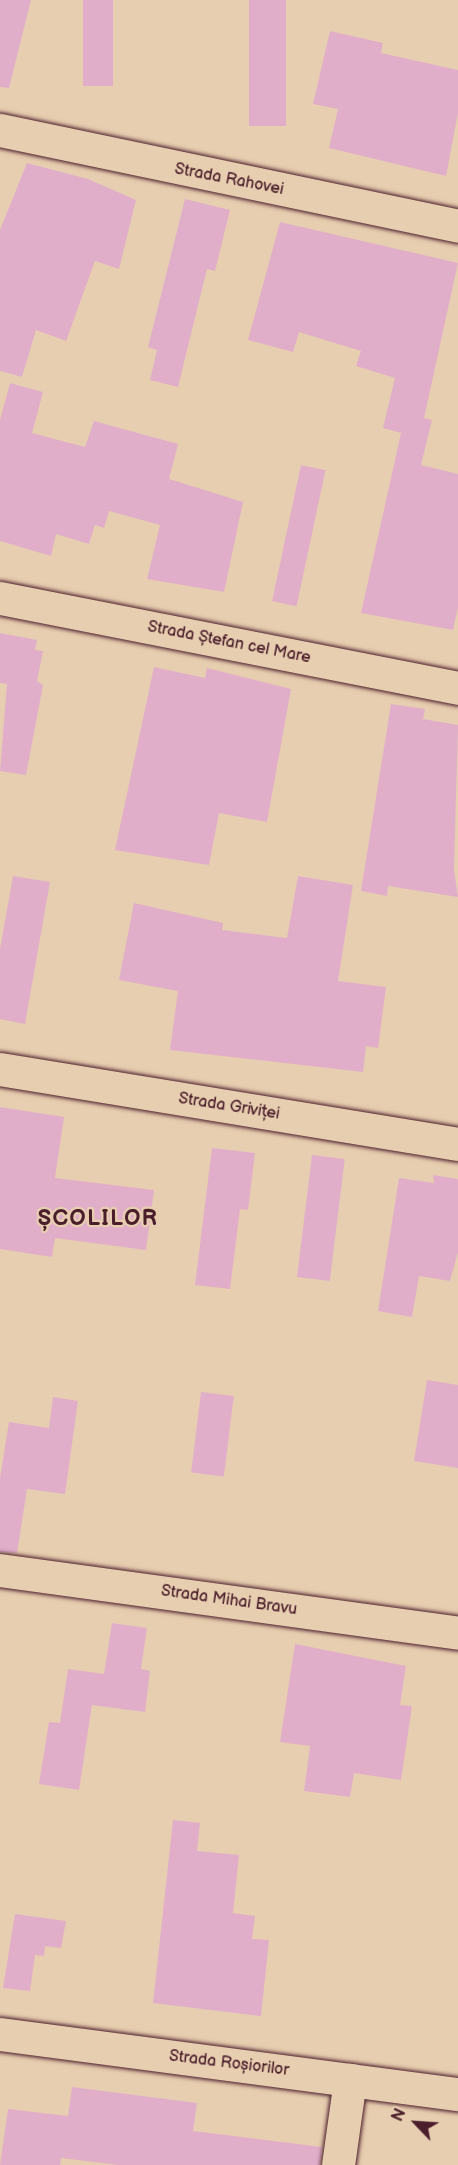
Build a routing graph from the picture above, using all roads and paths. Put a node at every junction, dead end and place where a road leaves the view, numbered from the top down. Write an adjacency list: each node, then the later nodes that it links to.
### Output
1 (0, 130): 2 (street, Strada Rahovei)
2 (458, 226)
3 (0, 598): 4 (street, Strada Ștefan cel Mare)
4 (458, 688)
5 (0, 1069): 6 (street, Strada Griviței)
6 (458, 1144)
7 (0, 1570): 8 (street, Strada Mihai Bravu)
8 (458, 1633)
9 (0, 2034): 10 (street, Strada Roșiorilor)
10 (350, 2080): 11 (street, Strada Roșiorilor); 12 (street)
11 (458, 2094)
12 (338, 2165)

